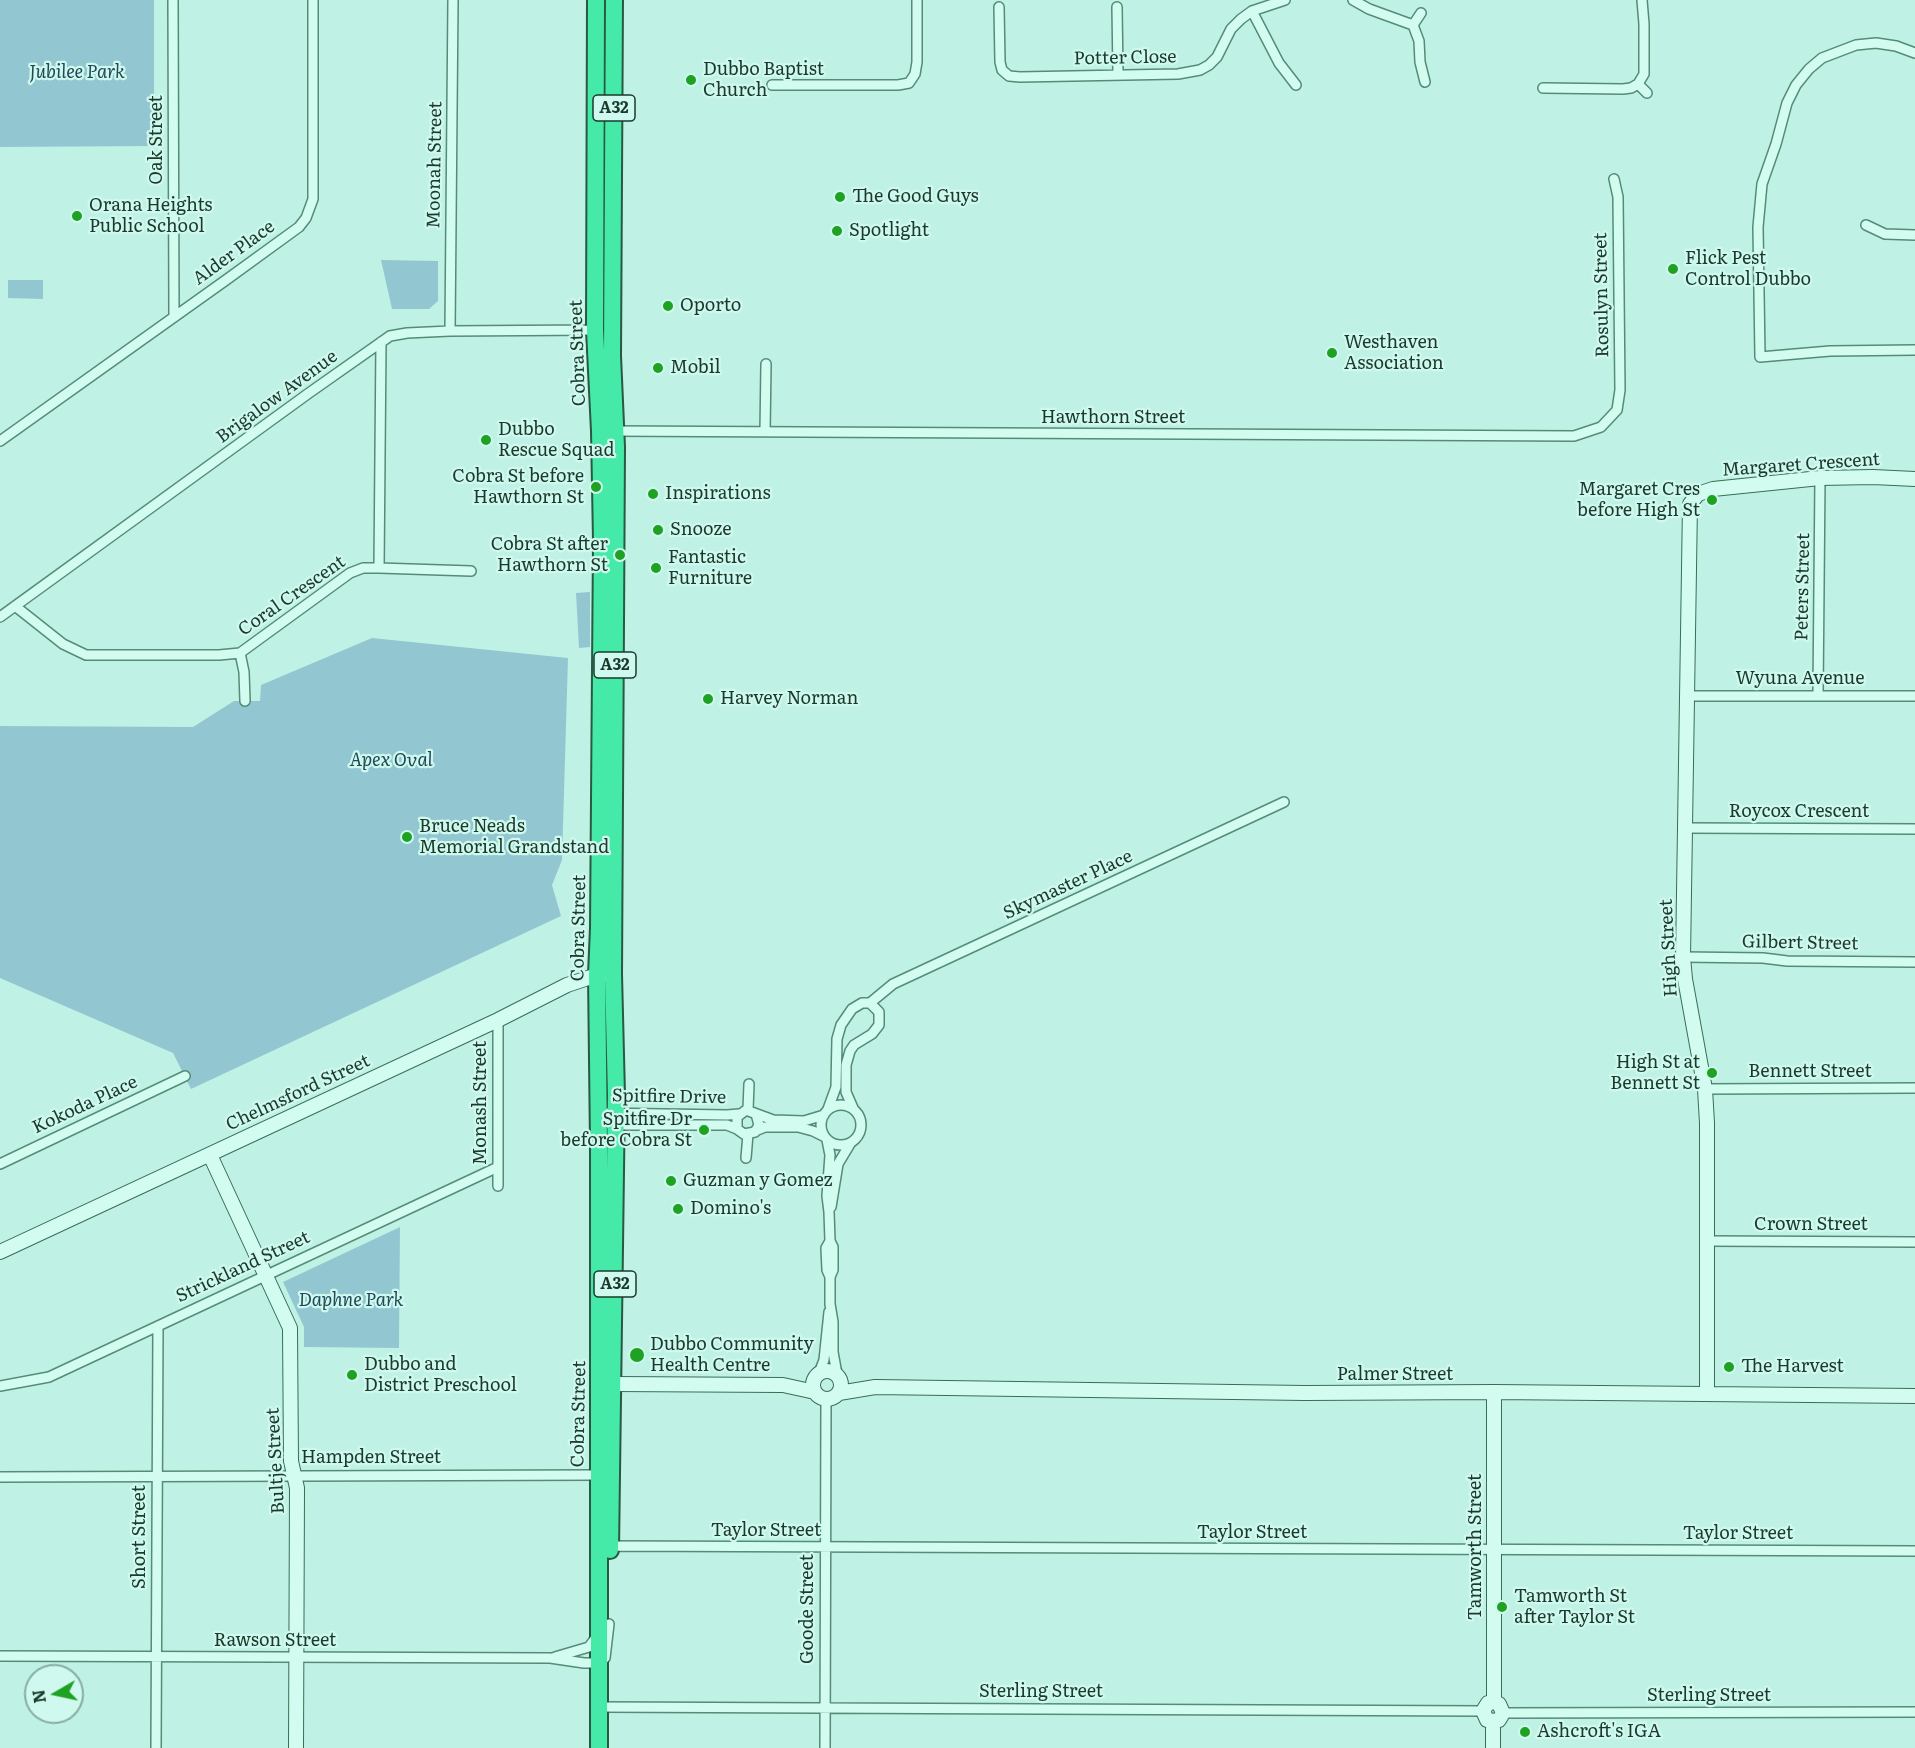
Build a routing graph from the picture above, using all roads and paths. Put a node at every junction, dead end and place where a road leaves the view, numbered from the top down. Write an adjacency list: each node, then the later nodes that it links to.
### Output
1 (173, 0): 26 (street, Oak Street)
2 (313, 0): 26 (street, Alder Place)
3 (453, 0): 29 (street, Moonah Street)
4 (596, 0): 28 (highway, Cobra Street / A32)
5 (614, 0): 27 (highway, Cobra Street / A32)
6 (917, 0): 19 (street)
7 (1285, 0): 12 (street, Potter Close)
8 (1353, 0): 14 (street)
9 (1641, 0): 18 (street)
10 (999, 7): 16 (street, Potter Close)
11 (1117, 7): 16 (street)
12 (1252, 11): 16 (street, Potter Close); 20 (street)
13 (1420, 13): 14 (street)
14 (1413, 25): 17 (street)
15 (1915, 53): 31 (street)
16 (1118, 74)
17 (1425, 82)
18 (1638, 84): 21 (street); 22 (street)
19 (772, 85)
20 (1296, 85)
21 (1543, 88)
22 (1647, 93)
23 (1614, 179): 33 (street, Rosulyn Street)
24 (1866, 225): 25 (street)
25 (1915, 236)
26 (174, 316): 36 (street, Alder Place)
27 (613, 319): 28 (street); 34 (highway, Cobra Street / A32)
28 (595, 330): 29 (street, Brigalow Avenue); 34 (highway, Cobra Street / A32)
29 (450, 331): 30 (street, Brigalow Avenue)
30 (381, 342): 40 (street); 42 (street, Brigalow Avenue)
31 (1915, 350)
32 (766, 364): 35 (street)
33 (1617, 410): 35 (street, Hawthorn Street)
34 (608, 431): 35 (street, Hawthorn Street); 54 (highway, Cobra Street / A32)
35 (765, 432)
36 (0, 441)
37 (1820, 478): 38 (street, Margaret Crescent); 39 (street, Margaret Crescent); 45 (street, Peters Street)
38 (1915, 478)
39 (1692, 499): 46 (street, High Street)
40 (379, 568): 41 (street, Coral Crescent); 44 (street, Coral Crescent)
41 (471, 571)
42 (15, 606): 43 (street, Brigalow Avenue); 44 (street, Coral Crescent)
43 (0, 617)
44 (240, 653): 48 (street)
45 (1818, 695): 46 (street, Wyuna Avenue); 47 (street, Wyuna Avenue)
46 (1686, 696): 50 (street, High Street)
47 (1915, 696)
48 (245, 701)
49 (1284, 802): 55 (street, Skymaster Place)
50 (1684, 828): 51 (street, Roycox Crescent); 52 (street, High Street)
51 (1915, 829)
52 (1683, 957): 53 (street, Gilbert Street); 60 (street, High Street)
53 (1915, 962)
54 (605, 974): 56 (street, Chelmsford Street); 64 (highway, Cobra Street / A32)
55 (870, 1003): 61 (street); 62 (street, Skymaster Place)
56 (498, 1020): 69 (street, Chelmsford Street); 72 (street, Monash Street)
57 (185, 1076): 71 (street, Kokoda Place)
58 (749, 1084): 63 (street)
59 (1915, 1088): 60 (street, Bennett Street)
60 (1705, 1089): 75 (street, High Street)
61 (853, 1108): 62 (street); 68 (street)
62 (826, 1112): 63 (street, Spitfire Drive); 67 (street)
63 (748, 1113): 64 (street, Spitfire Drive); 65 (street); 66 (street)
64 (607, 1119): 65 (street, Spitfire Drive); 82 (highway, Cobra Street / A32); 89 (highway, Cobra Street / A32)
65 (737, 1129): 66 (street, Spitfire Drive)
66 (751, 1133): 67 (street); 70 (street)
67 (826, 1138): 68 (street); 74 (street)
68 (850, 1144): 74 (street)
69 (210, 1155): 77 (street, Chelmsford Street); 78 (street, Bultje Street)
70 (746, 1158)
71 (0, 1164)
72 (498, 1167): 73 (street, Monash Street); 78 (street, Strickland Street)
73 (498, 1186)
74 (829, 1212): 79 (street)
75 (1707, 1241): 76 (street, Crown Street); 87 (street, High Street)
76 (1915, 1242)
77 (0, 1252)
78 (266, 1275): 80 (street, Strickland Street); 91 (street, Bultje Street)
79 (830, 1304): 81 (street); 84 (street, Goode Street)
80 (158, 1326): 83 (street, Strickland Street); 90 (street, Short Street)
81 (838, 1375): 84 (street, Palmer Street); 84 (street); 85 (street, Palmer Street)
82 (614, 1384): 84 (street, Palmer Street); 89 (highway)
83 (0, 1386)
84 (823, 1387): 85 (street, Palmer Street); 96 (street, Goode Street)
85 (875, 1387): 86 (street, Palmer Street)
86 (1494, 1392): 87 (street, Palmer Street); 97 (street, Tamworth Street)
87 (1707, 1394): 88 (street, Palmer Street)
88 (1915, 1396)
89 (605, 1412): 92 (highway, Cobra Street / A32); 94 (highway, Cobra Street / A32)
90 (156, 1475): 91 (street, Hampden Street); 93 (street, Hampden Street); 102 (street, Short Street)
91 (294, 1475): 92 (street, Hampden Street); 103 (street, Bultje Street)
92 (597, 1475): 94 (highway); 99 (highway, Cobra Street / A32)
93 (0, 1477)
94 (610, 1494): 95 (highway, Cobra Street / A32)
95 (610, 1546): 96 (street, Taylor Street); 99 (street); 100 (highway, Cobra Street / A32)
96 (825, 1547): 97 (street, Taylor Street); 107 (street, Goode Street)
97 (1493, 1550): 98 (street, Taylor Street); 108 (street, Tamworth Street)
98 (1915, 1551)
99 (599, 1563): 100 (highway, Cobra Street / A32)
100 (604, 1627): 104 (street, Rawson Street); 105 (highway, Cobra Street / A32); 106 (highway, Cobra Street / A32)
101 (0, 1656): 102 (street, Rawson Street)
102 (156, 1657): 103 (street, Rawson Street); 110 (street, Short Street)
103 (296, 1657): 104 (street, Rawson Street); 111 (street, Bultje Street)
104 (550, 1658): 105 (street, Rawson Street)
105 (598, 1663): 106 (highway, Cobra Street / A32)
106 (604, 1707): 107 (street, Sterling Street); 112 (highway, Cobra Street / A32); 113 (highway, Cobra Street / A32)
107 (825, 1708): 108 (street, Sterling Street); 114 (street, Goode Street)
108 (1493, 1712): 109 (street, Sterling Street); 115 (street, Tamworth Street)
109 (1915, 1712)
110 (156, 1748)
111 (296, 1748)
112 (599, 1748)
113 (609, 1748)
114 (825, 1748)
115 (1493, 1748)

